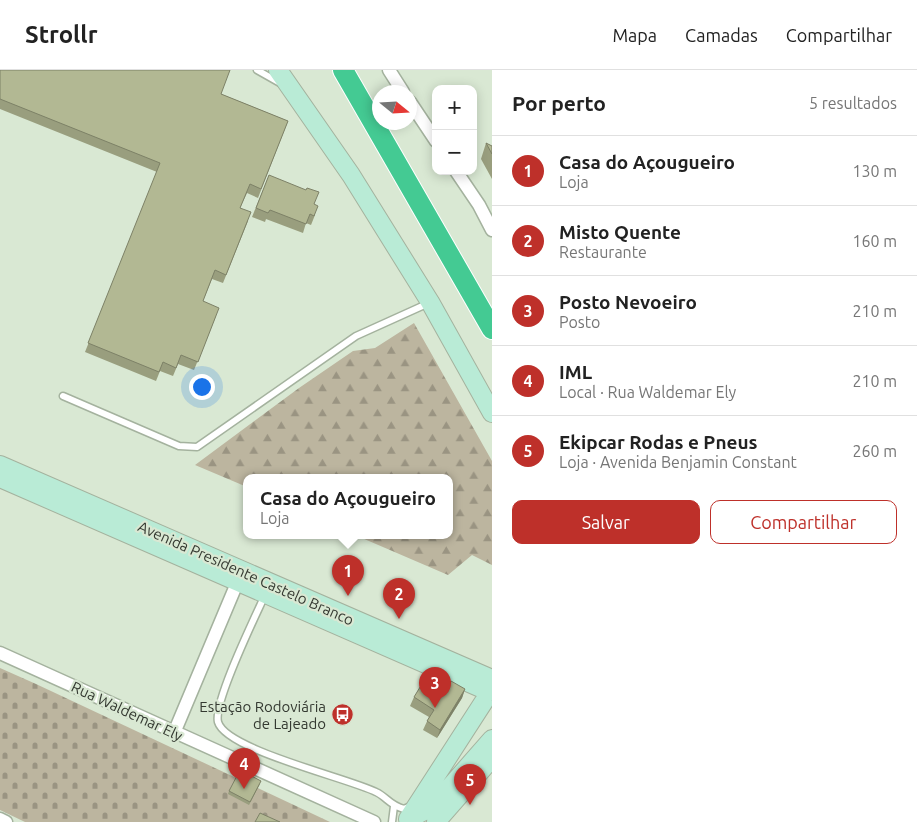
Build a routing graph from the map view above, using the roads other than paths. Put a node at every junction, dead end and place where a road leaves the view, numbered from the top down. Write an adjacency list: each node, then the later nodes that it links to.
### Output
1 (257, 70): 6 (lane)
2 (278, 70): 6 (main road)
3 (343, 70): 12 (highway)
4 (389, 70): 5 (street)
5 (399, 85)
6 (292, 90): 11 (main road)
7 (417, 112): 8 (street)
8 (432, 135)
9 (459, 175): 10 (street)
10 (492, 230)
11 (430, 302): 13 (lane); 14 (main road)
12 (492, 329)
13 (63, 396)
14 (492, 414)
15 (0, 465): 17 (main road, Avenida Presidente Castelo Branco)
16 (0, 478): 17 (main road, Avenida Presidente Castelo Branco)
17 (103, 517): 18 (main road, Avenida Presidente Castelo Branco)
18 (240, 577): 19 (main road, Avenida Presidente Castelo Branco); 22 (street)
19 (268, 589): 21 (main road, Avenida Presidente Castelo Branco); 26 (lane)
20 (0, 653): 22 (street, Rua Waldemar Ely)
21 (491, 687): 25 (main road)
22 (174, 732): 28 (street, Rua Waldemar Ely)
23 (492, 738): 29 (main road)
24 (492, 758): 31 (main road)
25 (418, 803): 26 (lane); 29 (main road)
26 (394, 806): 29 (lane)
27 (0, 819): 30 (street)
28 (369, 819)
29 (402, 821)
30 (6, 822)
31 (436, 822)

